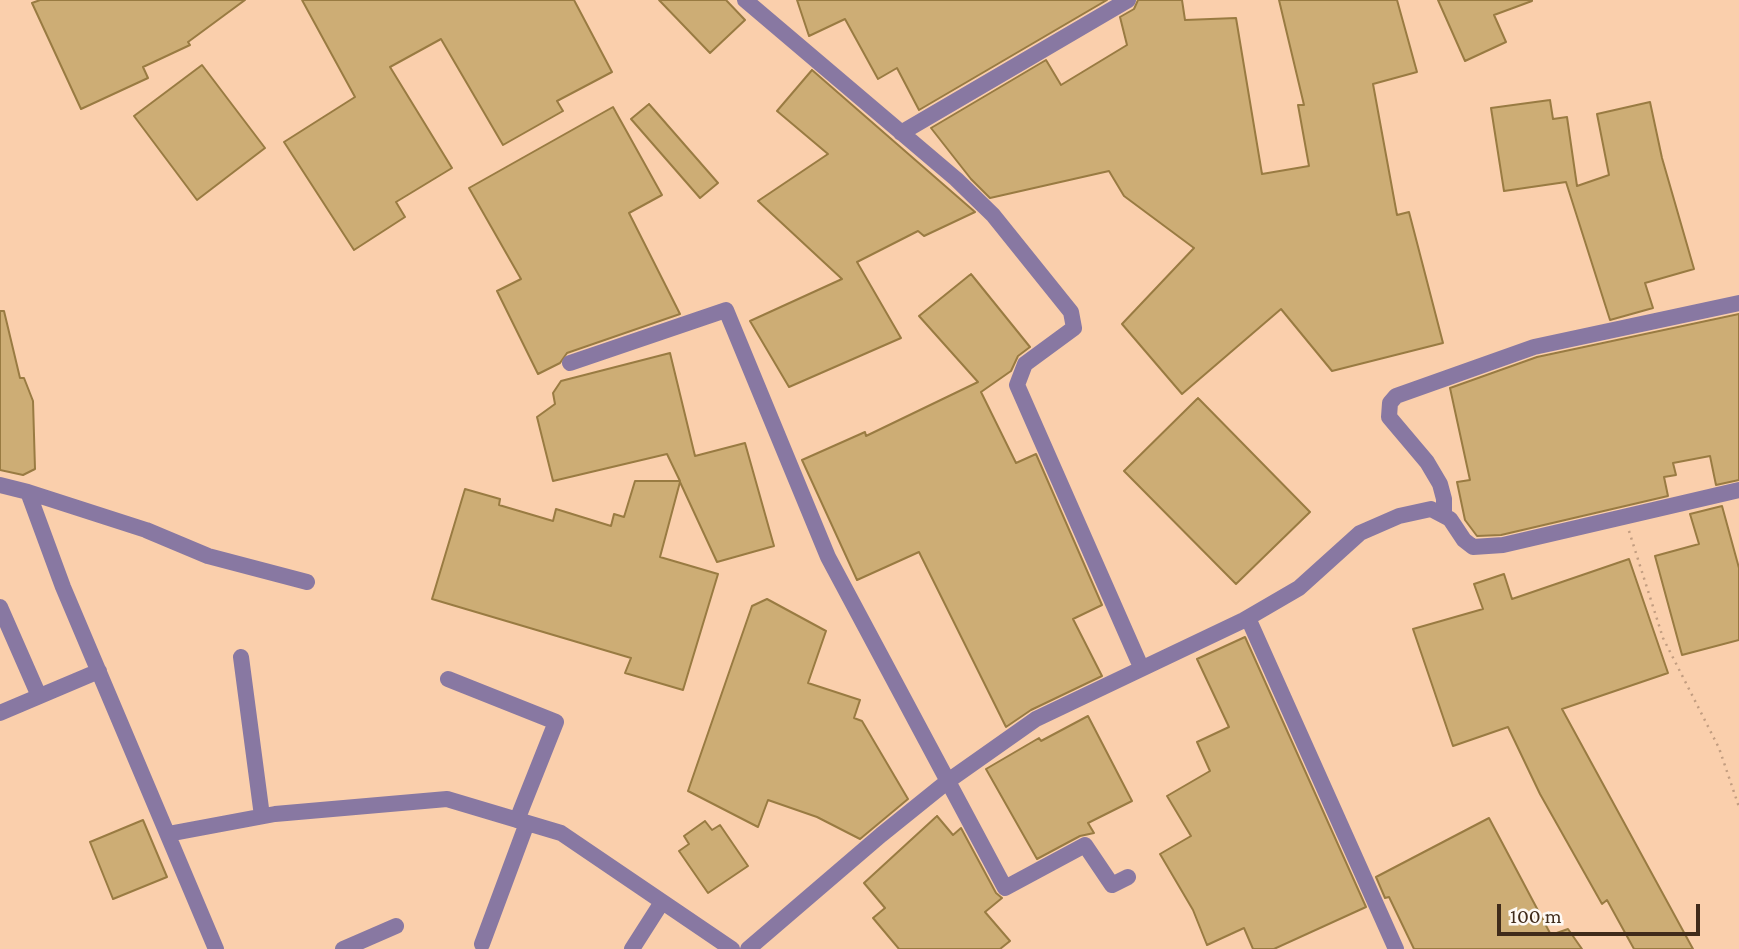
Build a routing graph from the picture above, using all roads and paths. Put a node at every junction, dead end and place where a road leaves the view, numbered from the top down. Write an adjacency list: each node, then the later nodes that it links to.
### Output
1 (745, 0): 3 (street)
2 (1128, 0): 3 (street)
3 (901, 133): 15 (street)
4 (1739, 303): 9 (street)
5 (570, 363): 20 (street)
6 (0, 485): 8 (street)
7 (1739, 490): 10 (street)
8 (27, 492): 11 (street); 16 (street)
9 (1444, 514): 10 (street); 13 (street)
10 (1625, 516): 21 (path)
11 (307, 582)
12 (0, 607): 18 (street)
13 (1248, 618): 15 (street); 34 (street)
14 (241, 657): 22 (street)
15 (1141, 667): 20 (street)
16 (99, 671): 18 (street); 24 (street)
17 (448, 679): 23 (street)
18 (39, 696): 19 (street)
19 (0, 713)
20 (948, 781): 25 (street); 33 (street)
21 (1739, 807)
22 (262, 816): 23 (street); 24 (street)
23 (522, 822): 26 (street); 28 (street)
24 (168, 834): 29 (street)
25 (1128, 877)
26 (662, 902): 31 (street); 32 (street)
27 (396, 926): 30 (street)
28 (482, 944)
29 (216, 949)
30 (343, 949)
31 (632, 949)
32 (732, 949)
33 (748, 949)
34 (1396, 949)

